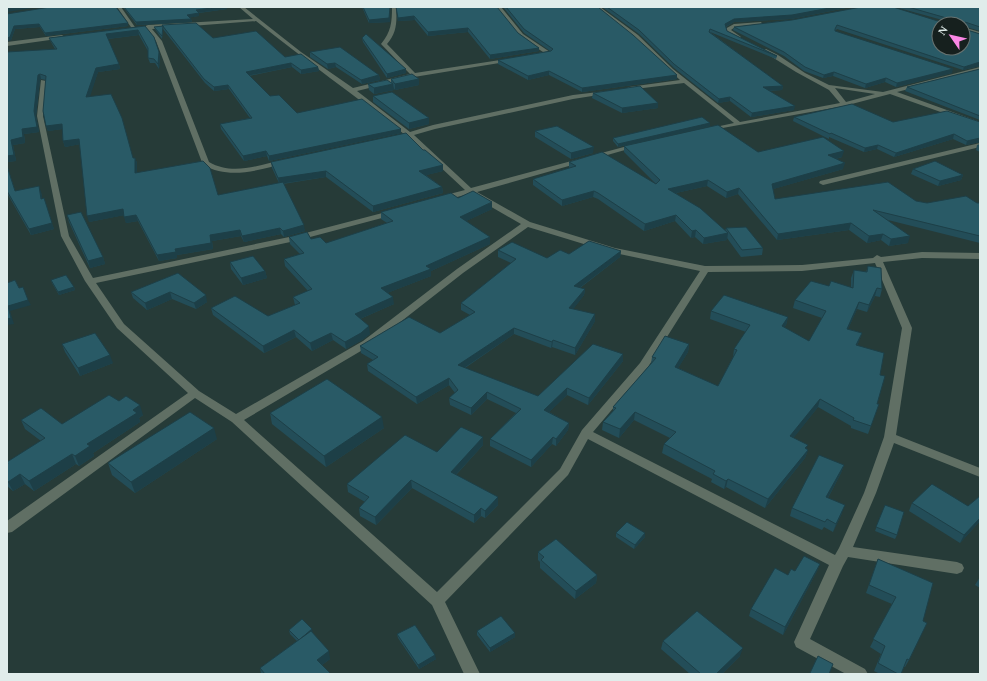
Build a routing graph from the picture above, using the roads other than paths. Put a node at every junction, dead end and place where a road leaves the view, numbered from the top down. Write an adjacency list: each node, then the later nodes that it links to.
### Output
1 (119, 7): 9 (street)
2 (240, 7): 6 (street)
3 (394, 7): 20 (street)
4 (498, 7): 15 (street)
5 (597, 7): 22 (street)
6 (256, 20): 8 (street); 24 (street)
7 (768, 24): 12 (street)
8 (148, 27): 9 (street); 36 (street)
9 (135, 29): 10 (street)
10 (127, 30)
11 (66, 36): 13 (street)
12 (746, 42)
13 (7, 44)
14 (757, 48): 23 (street)
15 (532, 55)
16 (517, 58): 20 (street)
17 (949, 68): 19 (street)
18 (980, 69): 19 (street)
19 (964, 73): 27 (street)
20 (414, 75): 24 (street)
21 (43, 81): 45 (street)
22 (684, 81): 25 (street); 29 (street)
23 (828, 86): 27 (street); 28 (street)
24 (352, 90): 32 (street)
25 (618, 90)
26 (610, 91): 32 (street)
27 (888, 93): 28 (street); 30 (street)
28 (844, 104): 29 (street)
29 (738, 123): 31 (street)
30 (980, 124)
31 (699, 132)
32 (410, 135): 33 (street); 38 (street)
33 (395, 138)
34 (644, 144): 38 (street)
35 (980, 145): 37 (street)
36 (296, 159)
37 (823, 183)
38 (470, 191): 39 (street); 41 (street)
39 (433, 201)
40 (403, 209): 45 (street)
41 (527, 224): 44 (street); 47 (street)
42 (980, 256): 43 (street)
43 (877, 258): 44 (street); 49 (street)
44 (705, 269): 48 (street)
45 (90, 281): 46 (street)
46 (195, 393): 47 (street); 51 (street)
47 (236, 419): 55 (street)
48 (586, 433): 53 (street); 55 (street)
49 (890, 437): 50 (street); 52 (street)
50 (980, 473)
51 (7, 528)
52 (845, 551): 53 (street); 54 (street)
53 (837, 563): 57 (street)
54 (957, 568)
55 (438, 601): 56 (street)
56 (472, 674)
57 (860, 674)

